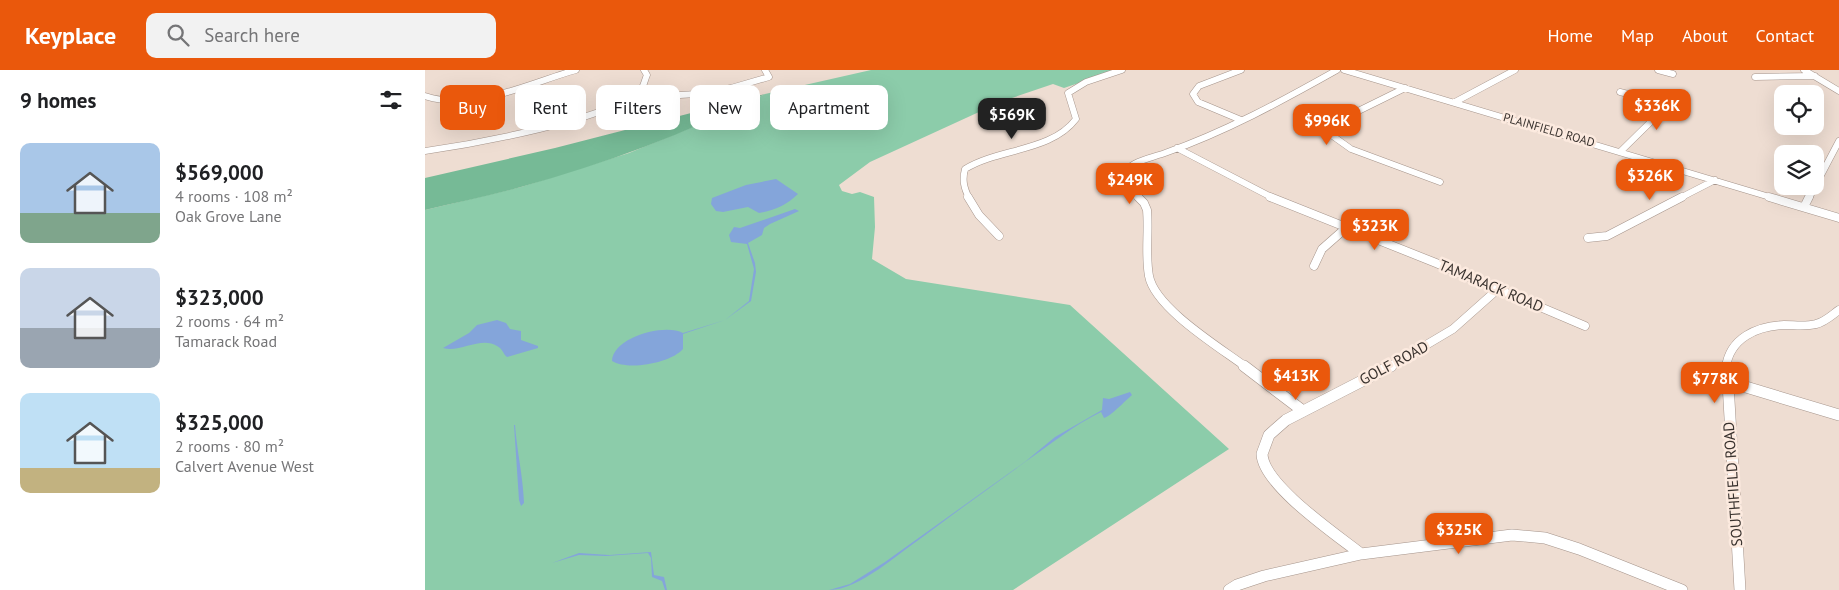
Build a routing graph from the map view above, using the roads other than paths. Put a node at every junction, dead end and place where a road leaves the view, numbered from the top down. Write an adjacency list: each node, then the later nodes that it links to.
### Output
1 (576, 70): 20 (street)
2 (644, 70): 15 (street)
3 (1122, 70): 36 (street)
4 (1241, 70): 25 (street)
5 (1337, 70): 25 (street)
6 (1344, 70): 16 (street, PLAINFIELD ROAD)
7 (1499, 70): 11 (street)
8 (1658, 70): 12 (street)
9 (1804, 70): 13 (street)
10 (767, 72): 21 (street)
11 (1512, 72): 22 (street)
12 (1673, 74)
13 (1815, 76): 14 (street); 17 (street)
14 (1755, 77)
15 (642, 85)
16 (1405, 88): 22 (street, PLAINFIELD ROAD); 32 (street)
17 (1839, 91)
18 (1621, 92): 23 (street)
19 (1678, 95): 23 (street)
20 (425, 96)
21 (680, 97)
22 (1455, 102): 28 (street, PLAINFIELD ROAD)
23 (1668, 104): 28 (street)
24 (596, 112): 29 (street)
25 (1241, 120): 27 (street)
26 (1839, 141): 30 (street)
27 (1177, 148): 35 (street, TAMARACK ROAD); 43 (street)
28 (1621, 151): 31 (street, PLAINFIELD ROAD)
29 (425, 152)
30 (1835, 156): 33 (street)
31 (1715, 180): 33 (street, PLAINFIELD ROAD); 37 (street)
32 (1440, 182)
33 (1804, 207): 34 (street, PLAINFIELD ROAD)
34 (1839, 218)
35 (1347, 227): 38 (street); 39 (street, TAMARACK ROAD)
36 (999, 236)
37 (1588, 238)
38 (1314, 266)
39 (1497, 290): 41 (street, TAMARACK ROAD); 43 (street, GOLF ROAD)
40 (1839, 310): 42 (street, SOUTHFIELD ROAD)
41 (1585, 326)
42 (1726, 381): 44 (street); 48 (street, SOUTHFIELD ROAD)
43 (1303, 411): 45 (street, GOLF ROAD)
44 (1839, 415)
45 (1361, 554): 46 (street); 47 (street)
46 (1229, 590)
47 (1682, 590)
48 (1740, 590)

